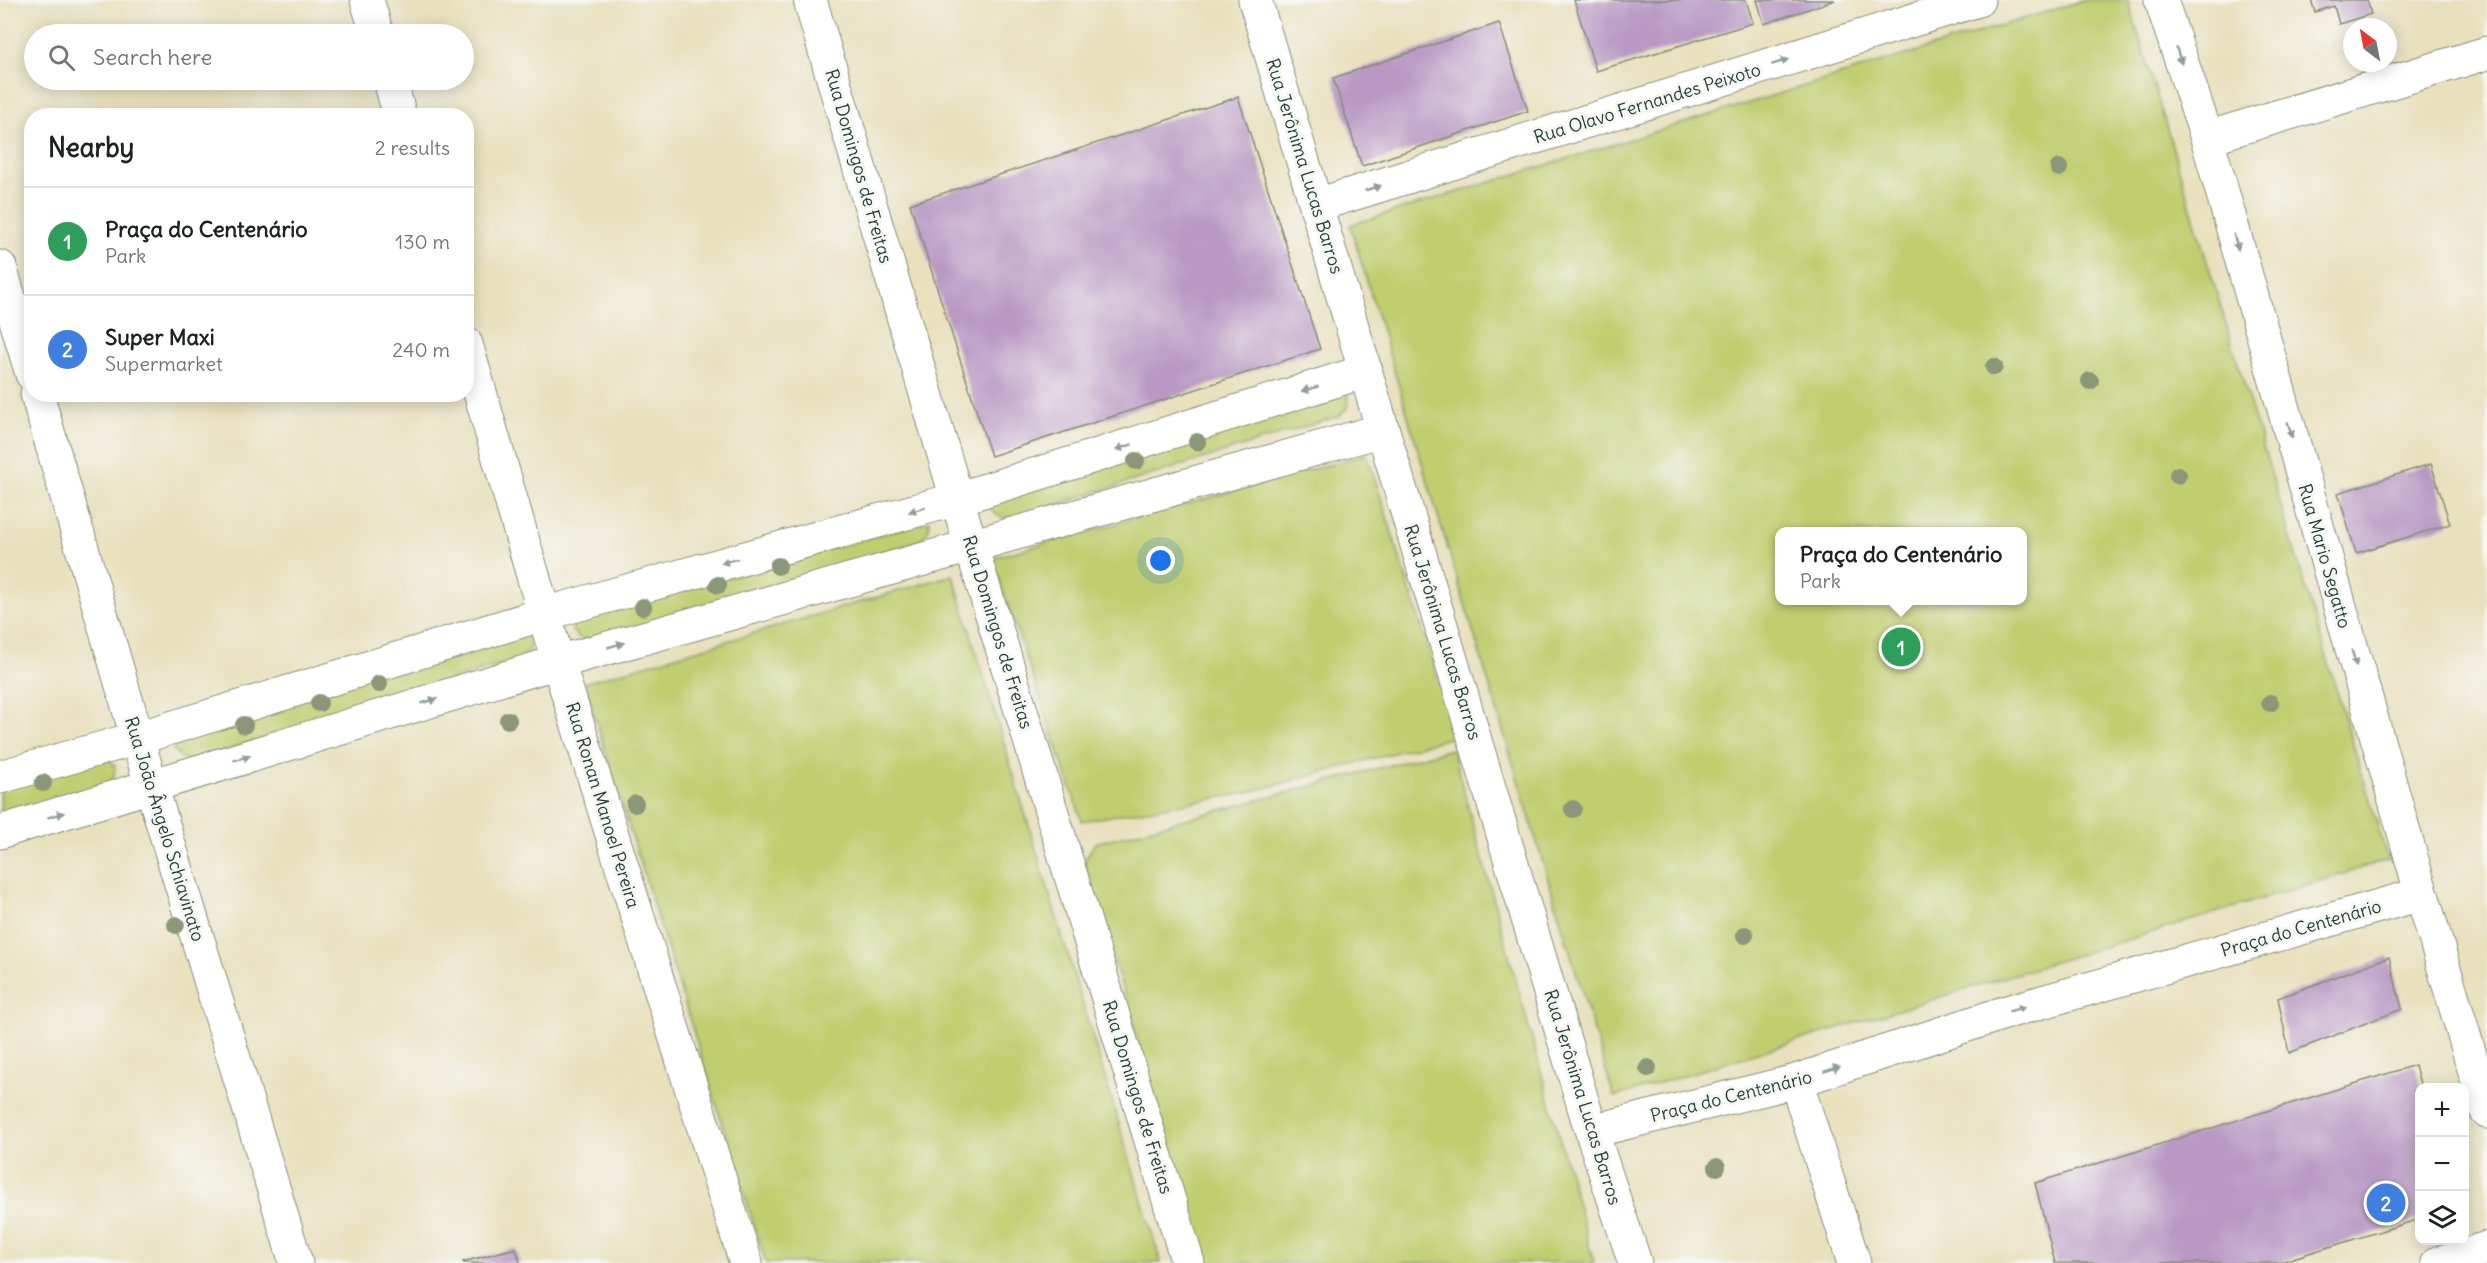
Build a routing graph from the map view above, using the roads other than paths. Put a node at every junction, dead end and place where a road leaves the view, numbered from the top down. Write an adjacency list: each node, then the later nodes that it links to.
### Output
1 (367, 0): 6 (street)
2 (810, 0): 18 (street, Rua Domingos de Freitas)
3 (1255, 0): 11 (street, Rua Jerônima Lucas Barros)
4 (1978, 0): 11 (street, Rua Olavo Fernandes Peixoto, one-way to 4)
5 (2161, 0): 10 (street, Rua Mario Segatto, one-way to 10)
6 (374, 24)
7 (2487, 53): 10 (street)
8 (393, 90): 9 (street)
9 (398, 108)
10 (2207, 138): 26 (street, Rua Mario Segatto, one-way to 26)
11 (1317, 205): 14 (street, Rua Jerônima Lucas Barros)
12 (0, 267): 13 (street)
13 (24, 348)
14 (1366, 371): 17 (street, Rua Jerônima Lucas Barros); 18 (street, one-way to 18)
15 (474, 373): 20 (street, Rua Ronan Manoel Pereira)
16 (39, 402): 22 (street, Rua João Ângelo Schiavinato)
17 (1383, 430): 19 (street); 29 (street, Rua Jerônima Lucas Barros)
18 (957, 499): 19 (street, Rua Domingos de Freitas); 20 (street, one-way to 20)
19 (972, 544): 21 (street, one-way to 19); 33 (street, Rua Domingos de Freitas)
20 (544, 614): 21 (street, Rua Ronan Manoel Pereira); 22 (street)
21 (558, 662): 24 (street, one-way to 21); 32 (street, Rua Ronan Manoel Pereira)
22 (138, 738): 23 (street); 24 (street, Rua João Ângelo Schiavinato)
23 (0, 777)
24 (151, 785): 25 (street, one-way to 24); 31 (street, Rua João Ângelo Schiavinato)
25 (0, 832)
26 (2421, 894): 27 (street, Praça do Centenário, one-way to 26); 28 (street, Rua Mario Segatto)
27 (1796, 1081): 29 (street, Praça do Centenário); 35 (street)
28 (2487, 1112)
29 (1592, 1131): 34 (street, Rua Jerônima Lucas Barros)
30 (2487, 1248): 36 (street)
31 (296, 1263)
32 (746, 1263)
33 (1188, 1263)
34 (1635, 1263)
35 (1854, 1263)
36 (2438, 1263)

